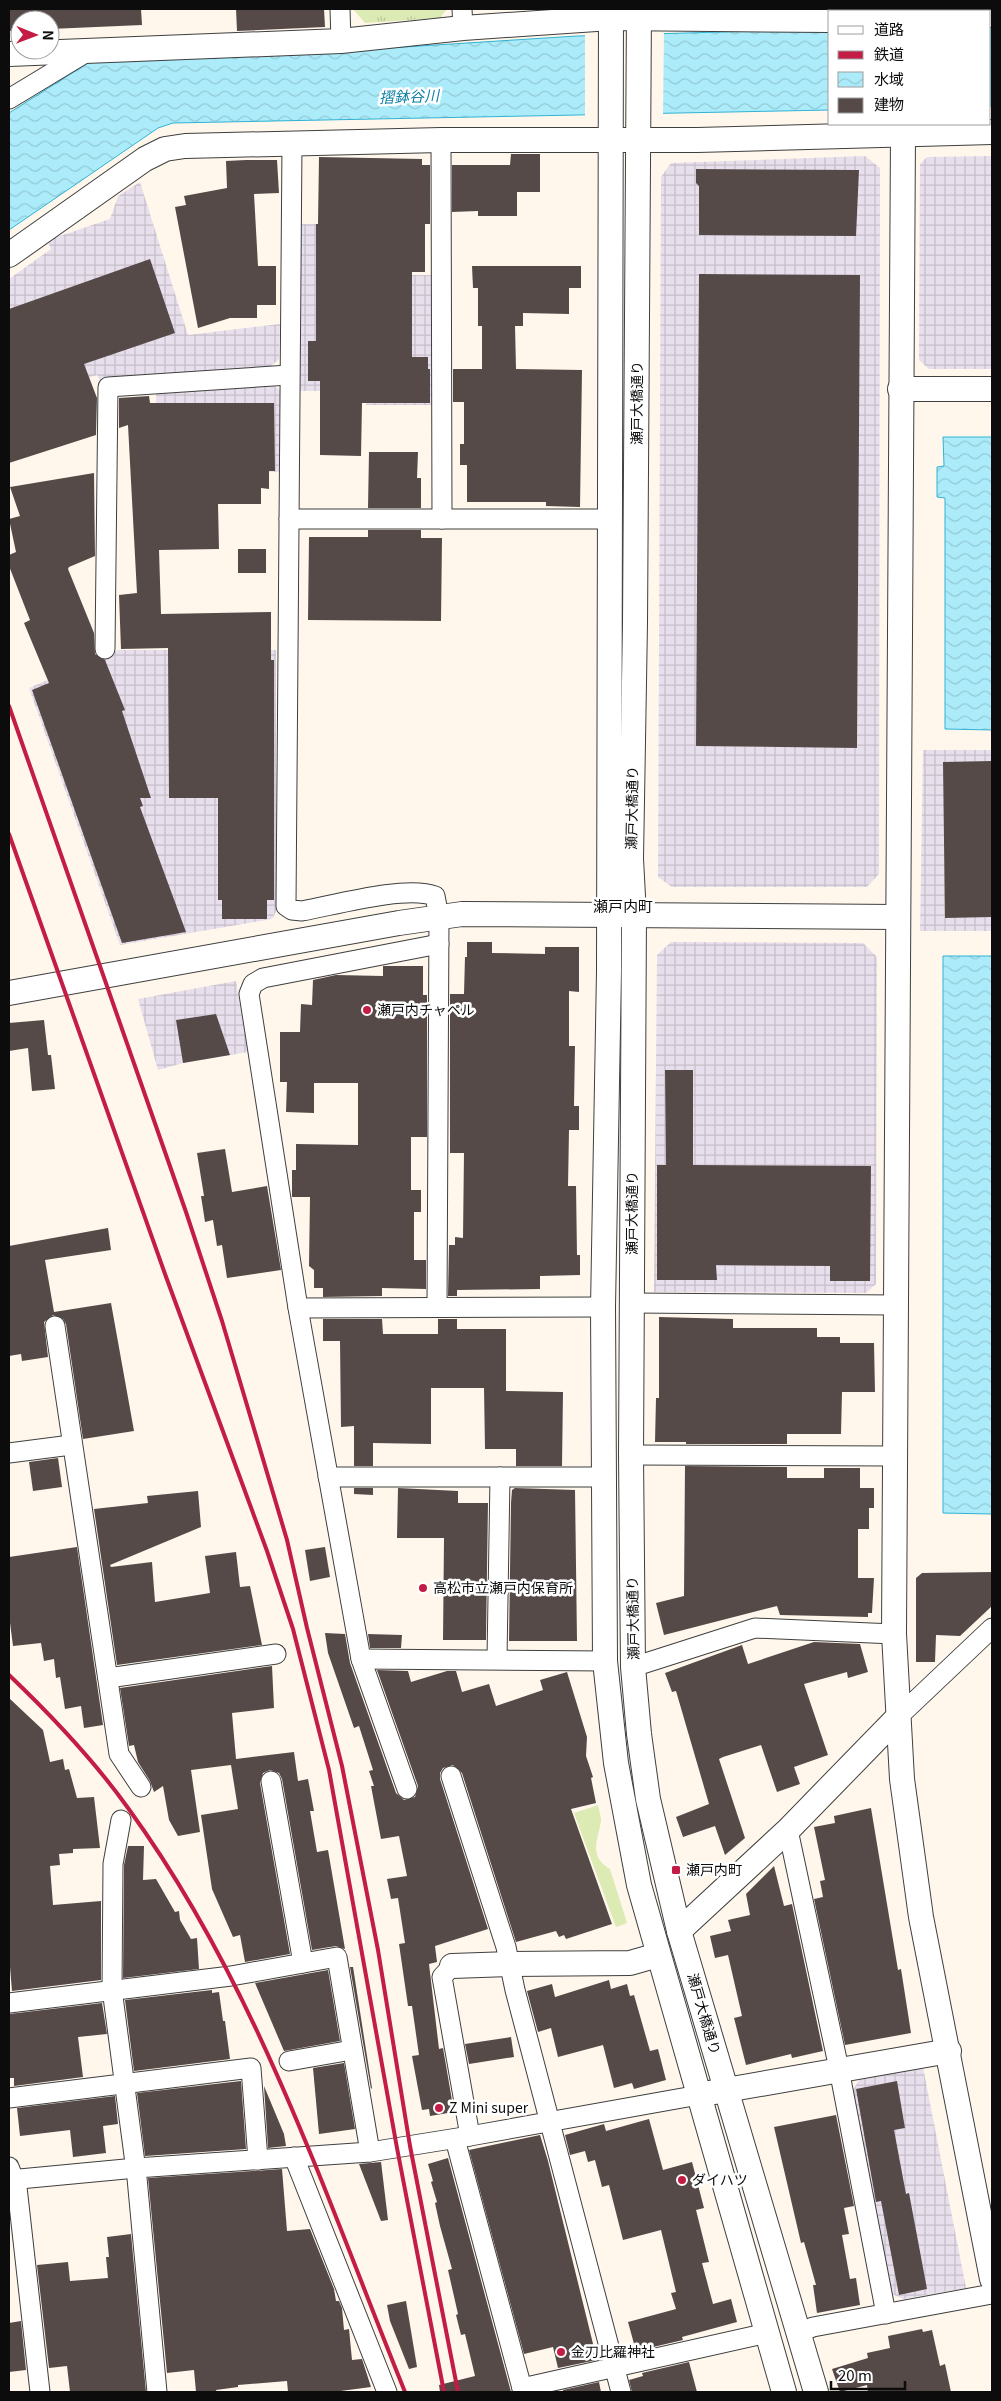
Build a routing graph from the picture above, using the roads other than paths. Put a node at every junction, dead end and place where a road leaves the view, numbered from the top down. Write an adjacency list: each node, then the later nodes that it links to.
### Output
1 (340, 9): 6 (street)
2 (462, 18): 3 (street); 6 (street)
3 (611, 19): 4 (street); 10 (street, 瀬戸大橋通り)
4 (640, 19): 5 (street); 11 (street, 瀬戸大橋通り)
5 (828, 20)
6 (341, 40): 7 (street)
7 (91, 49): 8 (street); 9 (street)
8 (9, 54)
9 (9, 99)
10 (611, 131): 11 (street); 14 (street); 22 (street, 瀬戸大橋通り)
11 (639, 131): 13 (street); 25 (street, 瀬戸大橋通り)
12 (992, 132): 13 (street)
13 (903, 134): 18 (street)
14 (441, 140): 15 (street); 21 (street)
15 (292, 143): 16 (street); 17 (street)
16 (9, 255)
17 (289, 375): 20 (street); 23 (street)
18 (900, 389): 19 (street); 27 (street)
19 (992, 389)
20 (289, 519): 21 (street); 26 (street)
21 (442, 519): 22 (street)
22 (609, 519): 24 (street, 瀬戸大橋通り)
23 (105, 649)
24 (609, 915): 25 (street); 26 (street); 33 (street, 瀬戸大橋通り)
25 (634, 915): 27 (street); 30 (street, 瀬戸大橋通り)
26 (439, 917): 28 (street); 29 (street)
27 (898, 917): 31 (street)
28 (439, 944): 32 (street); 34 (street)
29 (9, 993)
30 (631, 1303): 31 (street); 38 (street, 瀬戸大橋通り)
31 (895, 1305): 39 (street)
32 (437, 1307): 33 (street); 34 (street)
33 (603, 1307): 42 (street, 瀬戸大橋通り)
34 (298, 1308): 40 (street)
35 (55, 1326): 36 (street)
36 (71, 1445): 37 (street); 50 (street)
37 (9, 1453)
38 (631, 1455): 39 (street); 49 (street, 瀬戸大橋通り)
39 (895, 1456): 44 (street)
40 (328, 1477): 41 (street); 46 (street)
41 (500, 1477): 42 (street); 47 (street)
42 (605, 1477): 48 (street, 瀬戸大橋通り)
43 (992, 1628): 51 (street)
44 (894, 1634): 49 (street); 51 (street)
45 (276, 1654): 50 (street)
46 (361, 1659): 47 (street); 55 (street)
47 (497, 1659): 48 (street)
48 (605, 1660): 59 (street, 瀬戸大橋通り)
49 (633, 1667): 58 (street, 瀬戸大橋通り)
50 (108, 1678): 54 (street)
51 (898, 1717): 57 (street); 66 (street)
52 (451, 1776): 61 (street)
53 (271, 1781): 60 (street)
54 (140, 1788)
55 (407, 1789)
56 (121, 1820): 63 (street)
57 (788, 1830): 58 (street); 68 (street)
58 (679, 1931): 70 (street, 瀬戸大橋通り)
59 (658, 1955): 61 (street); 71 (street, 瀬戸大橋通り)
60 (303, 1963): 63 (street); 65 (street)
61 (510, 1964): 62 (street); 73 (street)
62 (452, 1966): 74 (street)
63 (112, 1989): 64 (street); 69 (street)
64 (9, 2003)
65 (352, 2050): 67 (street); 75 (street)
66 (949, 2051): 68 (street); 80 (street)
67 (289, 2061)
68 (838, 2069): 70 (street); 82 (street)
69 (125, 2084): 72 (street); 77 (street); 78 (street)
70 (725, 2090): 71 (street); 83 (street, 瀬戸大橋通り)
71 (700, 2095): 73 (street); 84 (street, 瀬戸大橋通り)
72 (9, 2098)
73 (550, 2121): 74 (street); 85 (street)
74 (463, 2138): 75 (street); 86 (street)
75 (370, 2152): 76 (street)
76 (294, 2157): 77 (street); 90 (street)
77 (258, 2160): 78 (street)
78 (136, 2168): 79 (street); 88 (street)
79 (11, 2175): 87 (street)
80 (992, 2279)
81 (992, 2294): 82 (street)
82 (886, 2314): 83 (street)
83 (798, 2333): 93 (street, 瀬戸大橋通り)
84 (767, 2334): 85 (street); 92 (street, 瀬戸大橋通り)
85 (614, 2366): 86 (street); 91 (street)
86 (522, 2390)
87 (40, 2392)
88 (157, 2392)
89 (383, 2392): 90 (street)
90 (387, 2392)
91 (621, 2392)
92 (784, 2392)
93 (816, 2392)

